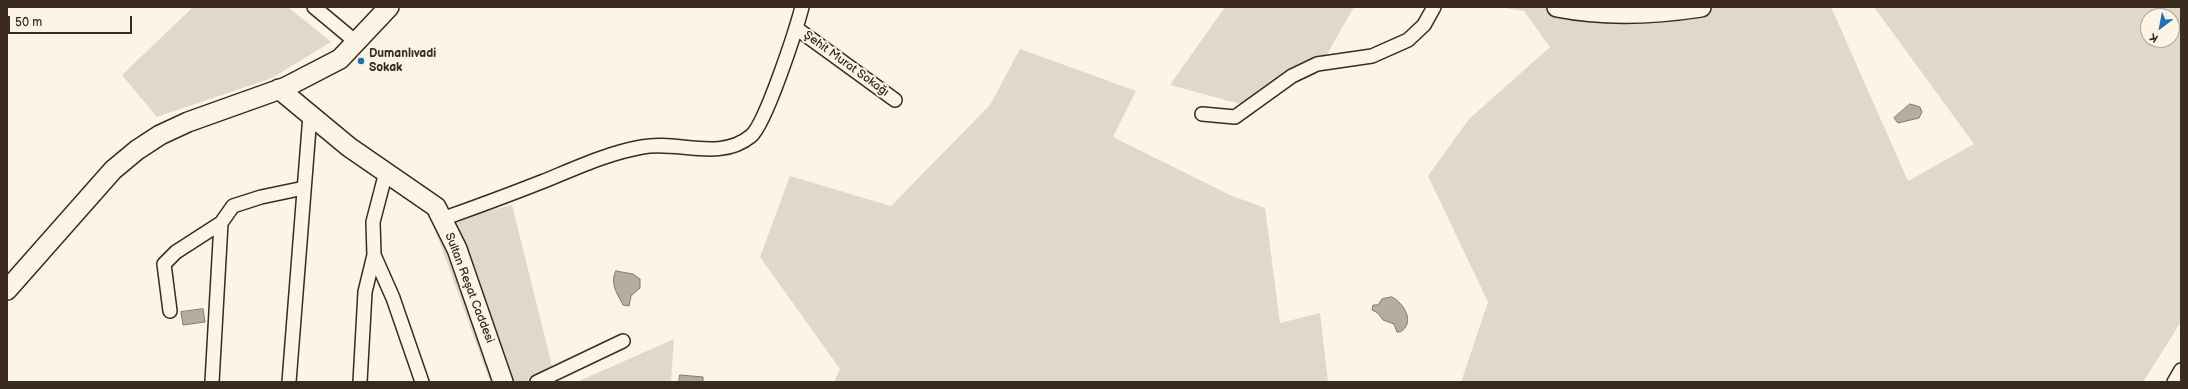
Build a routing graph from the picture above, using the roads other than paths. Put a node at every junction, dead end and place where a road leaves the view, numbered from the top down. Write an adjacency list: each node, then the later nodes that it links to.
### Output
1 (314, 7): 8 (street)
2 (389, 7): 8 (street)
3 (802, 7): 7 (street)
4 (1434, 7): 11 (street)
5 (1556, 7): 6 (street)
6 (1701, 7)
7 (796, 28): 10 (street, Şehit Murat Sokağı); 15 (street)
8 (356, 42): 9 (street)
9 (279, 89): 12 (street, Sultan Reşat Caddesi); 18 (street)
10 (895, 100)
11 (1202, 114)
12 (310, 115): 13 (street, Sultan Reşat Caddesi); 14 (street)
13 (386, 172): 15 (street, Sultan Reşat Caddesi); 17 (street)
14 (304, 188): 16 (street); 23 (street)
15 (442, 219): 26 (street, Sultan Reşat Caddesi)
16 (221, 222): 19 (street); 22 (street)
17 (374, 255): 24 (street); 25 (street)
18 (7, 290)
19 (170, 310)
20 (623, 341): 27 (street)
21 (2181, 370): 28 (street)
22 (212, 382)
23 (289, 382)
24 (360, 382)
25 (422, 382)
26 (503, 382)
27 (537, 382)
28 (2174, 382)

